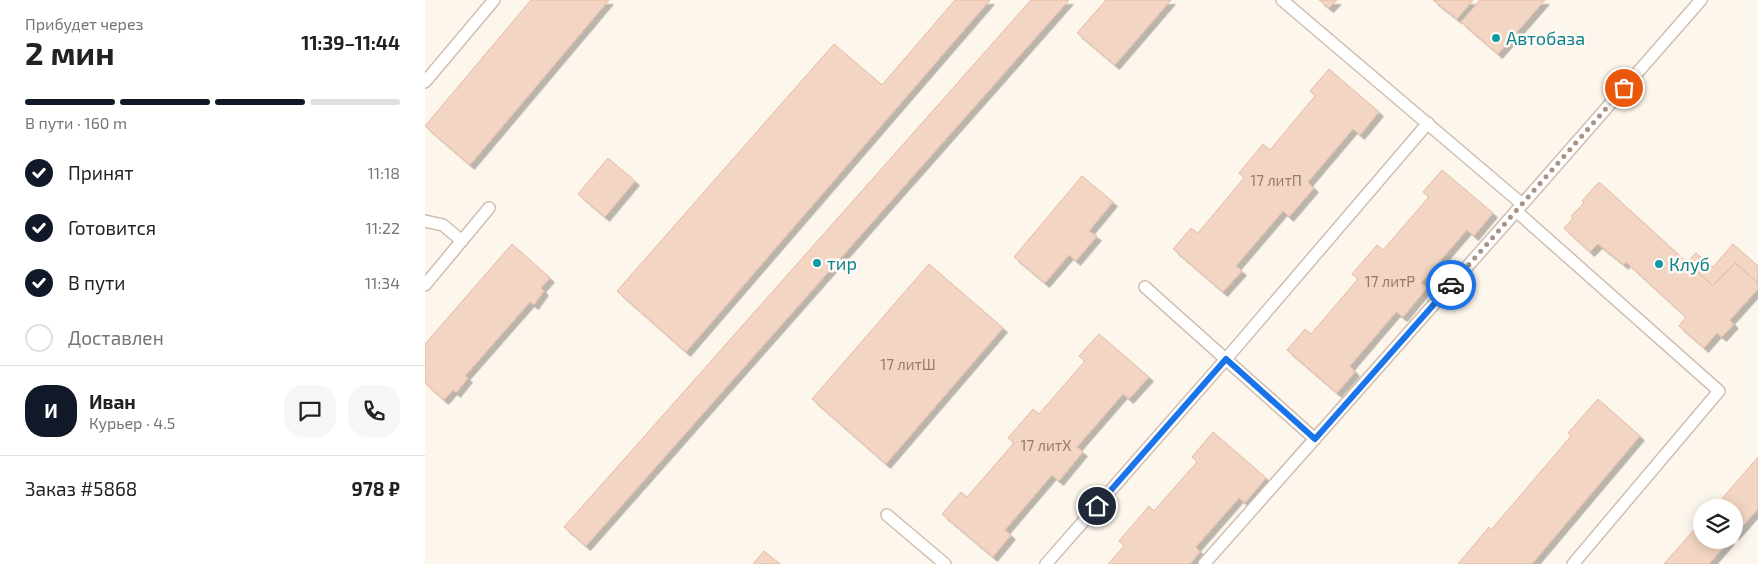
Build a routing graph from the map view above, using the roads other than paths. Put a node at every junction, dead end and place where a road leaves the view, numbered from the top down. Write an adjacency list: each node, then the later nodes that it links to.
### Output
1 (494, 0): 4 (lane)
2 (1282, 0): 5 (lane)
3 (1701, 0): 7 (lane)
4 (425, 82)
5 (1428, 123): 7 (lane); 12 (lane)
6 (489, 208): 9 (lane)
7 (1519, 208): 13 (lane); 18 (lane)
8 (425, 221): 9 (lane)
9 (462, 241): 10 (lane)
10 (425, 285)
11 (1145, 287): 12 (lane)
12 (1226, 359): 13 (lane); 16 (lane)
13 (1315, 439): 17 (lane)
14 (887, 515): 15 (lane)
15 (945, 564)
16 (1046, 564)
17 (1204, 564)
18 (1573, 564)

